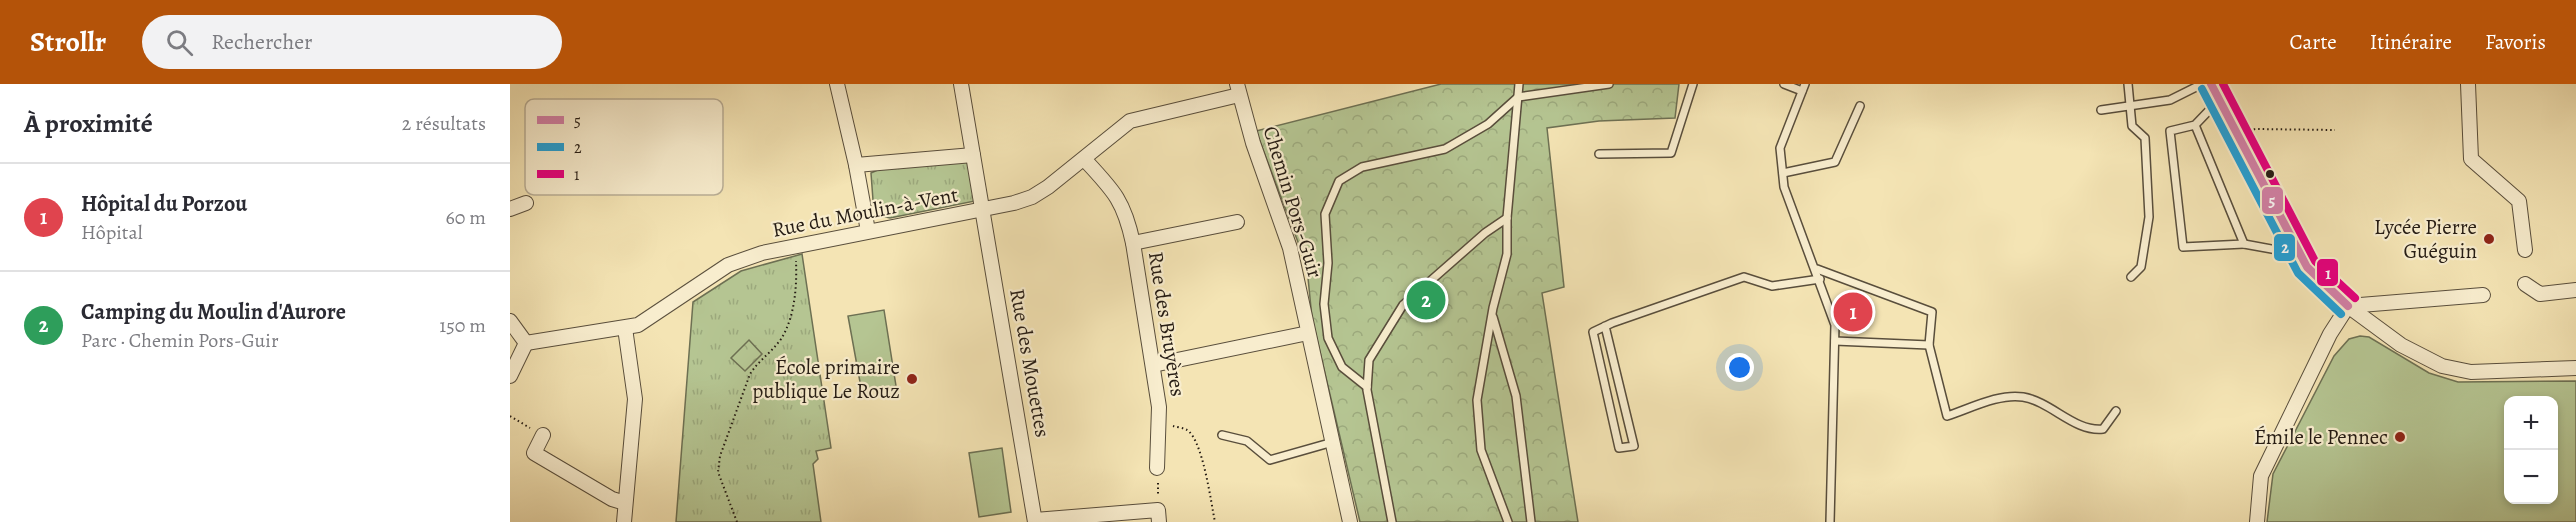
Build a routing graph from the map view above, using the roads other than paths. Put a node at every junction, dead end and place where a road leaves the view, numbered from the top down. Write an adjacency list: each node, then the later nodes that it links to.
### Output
1 (837, 84): 22 (street)
2 (962, 84): 20 (street, Rue des Mouettes)
3 (1519, 84): 13 (lane)
4 (1609, 84): 13 (lane)
5 (1693, 84): 19 (lane)
6 (1784, 84): 11 (lane)
7 (2128, 84): 16 (lane)
8 (2202, 84): 16 (lane)
9 (2211, 84): 14 (street)
10 (2468, 84): 32 (street)
11 (1803, 88): 23 (lane)
12 (1238, 90): 21 (street, Rue du Moulin-à-Vent); 45 (street, Chemin Pors-Guir)
13 (1518, 97): 27 (lane); 52 (lane)
14 (2219, 100): 18 (lane); 33 (street)
15 (1860, 106): 23 (lane)
16 (2129, 106): 17 (lane); 35 (lane)
17 (2101, 110)
18 (2195, 125): 31 (lane); 31 (lane)
19 (1599, 154)
20 (973, 155): 22 (street); 26 (street, Rue des Mouettes)
21 (1085, 160): 26 (street, Rue du Moulin-à-Vent); 30 (street, Rue des Bruyères)
22 (856, 165): 29 (street)
23 (1783, 173): 34 (lane)
24 (526, 203): 25 (street)
25 (510, 209)
26 (983, 210): 29 (street, Rue du Moulin-à-Vent); 60 (street, Rue des Mouettes)
27 (1507, 218): 41 (lane); 52 (lane)
28 (1238, 222): 30 (street)
29 (868, 231): 44 (street, Rue du Moulin-à-Vent)
30 (1133, 243): 49 (street, Rue des Bruyères)
31 (2244, 244): 33 (lane)
32 (2525, 250)
33 (2300, 254): 40 (street)
34 (1817, 269): 36 (lane); 48 (lane)
35 (2131, 277)
36 (1820, 279): 43 (lane); 46 (lane)
37 (2525, 284): 38 (street)
38 (2576, 290)
39 (2483, 295): 40 (street)
40 (2348, 306): 50 (street); 67 (street)
41 (1492, 315): 64 (lane); 65 (lane)
42 (510, 321): 47 (street)
43 (1605, 326): 43 (lane)
44 (626, 328): 47 (street, Rue du Moulin-à-Vent); 58 (street)
45 (1308, 333): 49 (street); 56 (street, Chemin Pors-Guir)
46 (1835, 341): 48 (lane); 66 (lane)
47 (526, 343): 51 (street)
48 (1929, 345): 53 (lane)
49 (1153, 365): 57 (street, Rue des Bruyères)
50 (2576, 368)
51 (510, 376)
52 (1368, 387): 63 (lane)
53 (2116, 411)
54 (543, 435): 58 (street)
55 (1222, 435): 56 (lane)
56 (1333, 442): 62 (street, Chemin Pors-Guir)
57 (1157, 468)
58 (625, 503): 61 (street)
59 (1159, 516): 60 (street)
60 (1035, 521)
61 (624, 522)
62 (1350, 522)
63 (1392, 522)
64 (1508, 522)
65 (1531, 522)
66 (1830, 522)
67 (2257, 522)

